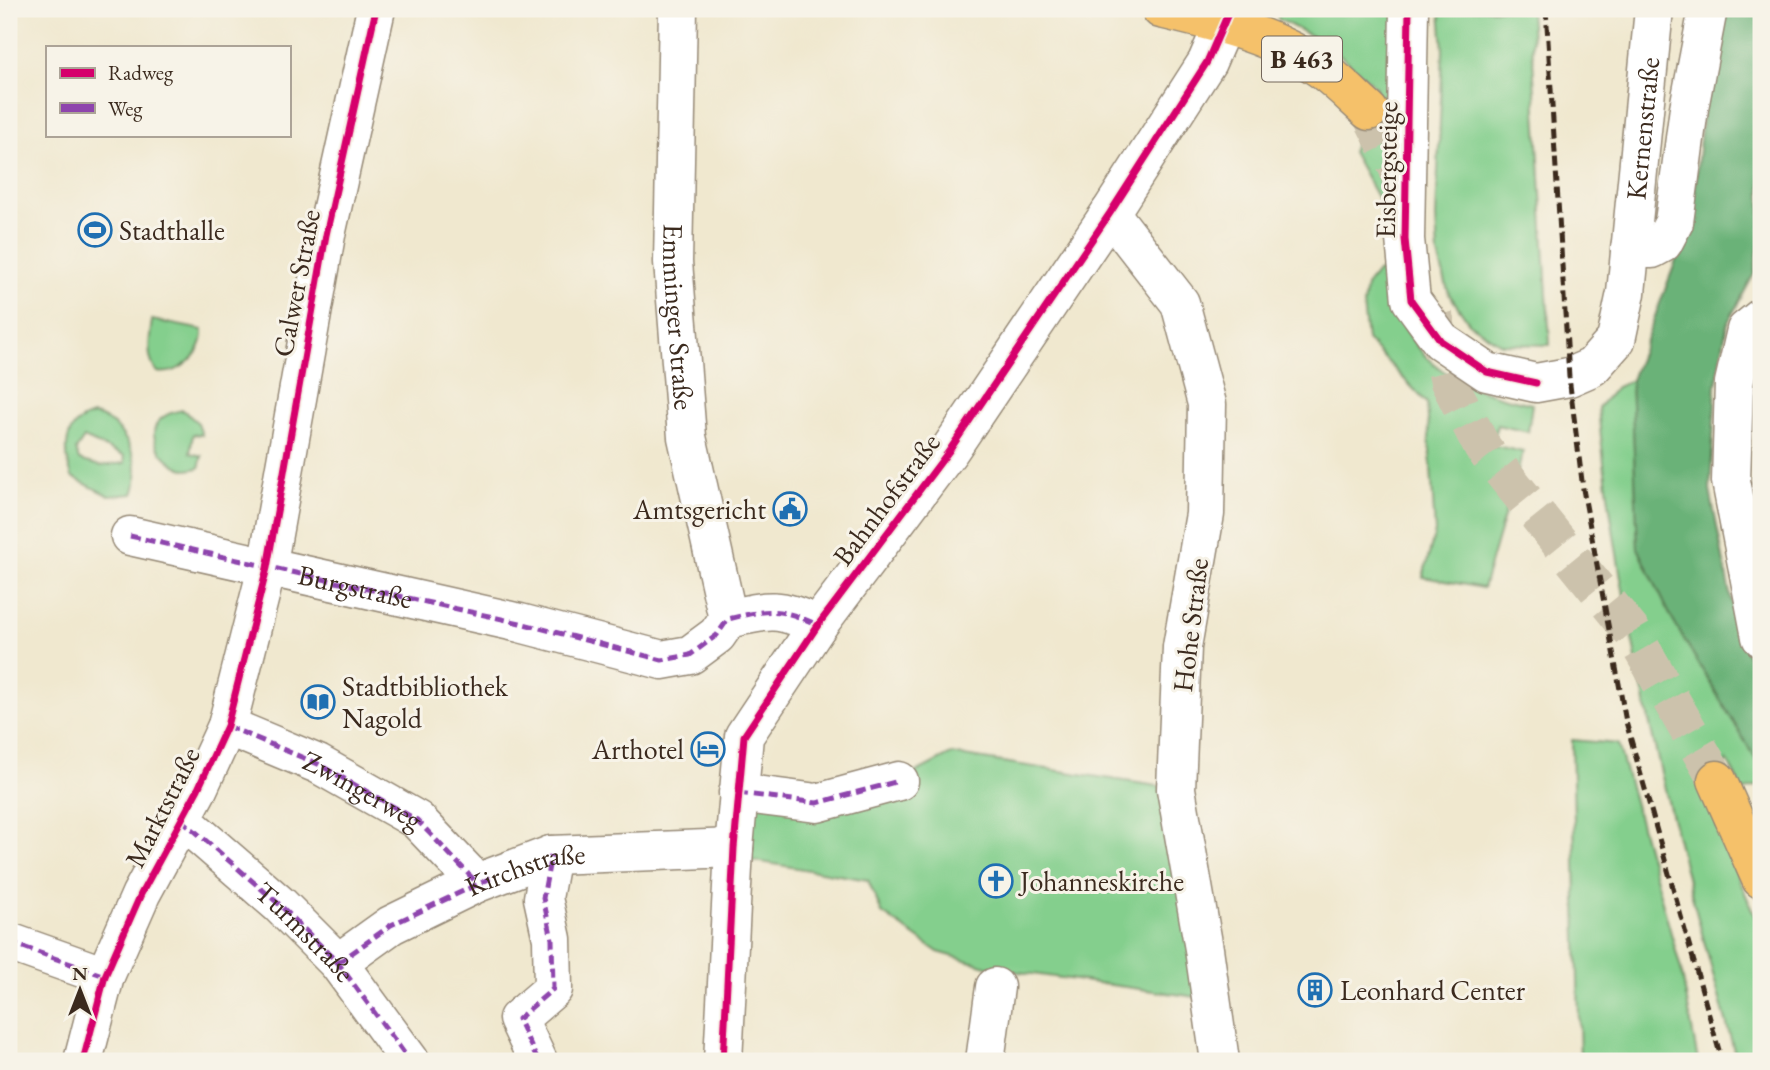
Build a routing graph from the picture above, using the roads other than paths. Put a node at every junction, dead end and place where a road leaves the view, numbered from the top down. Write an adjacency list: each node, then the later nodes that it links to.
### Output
1 (376, 9): 13 (street, Calwer Straße)
2 (678, 9): 14 (street, Emminger Straße)
3 (1161, 9): 7 (main road, B 463)
4 (1409, 9): 10 (street, Eisbergsteige)
5 (1654, 9): 10 (street, Kernenstraße)
6 (1708, 9): 10 (street)
7 (1227, 16): 8 (main road, B 463); 9 (street, Bahnhofstraße)
8 (1369, 111)
9 (1110, 213): 15 (street, Bahnhofstraße); 35 (street, Hohe Straße)
10 (1630, 250)
11 (1761, 318): 16 (street)
12 (130, 536): 13 (street, Burgstraße)
13 (267, 568): 14 (street, Burgstraße); 17 (street, Marktstraße)
14 (728, 620): 15 (street)
15 (818, 625): 20 (street, Bahnhofstraße)
16 (1761, 637)
17 (227, 726): 21 (street, Marktstraße); 25 (street, Zwingerweg)
18 (1717, 780): 24 (main road)
19 (899, 781): 20 (street)
20 (738, 793): 22 (street, Bahnhofstraße)
21 (181, 819): 27 (street, Turmstraße); 28 (street, Marktstraße)
22 (734, 848): 23 (street, Kirchstraße); 33 (street, Bahnhofstraße)
23 (551, 855): 25 (street, Kirchstraße); 32 (street)
24 (1758, 863)
25 (484, 881): 27 (street, Kirchstraße)
26 (9, 942): 28 (street)
27 (338, 962): 31 (street, Turmstraße)
28 (106, 976): 30 (street, Marktstraße)
29 (995, 987): 34 (street)
30 (83, 1061)
31 (410, 1061)
32 (538, 1061)
33 (723, 1061)
34 (985, 1061)
35 (1220, 1061)

